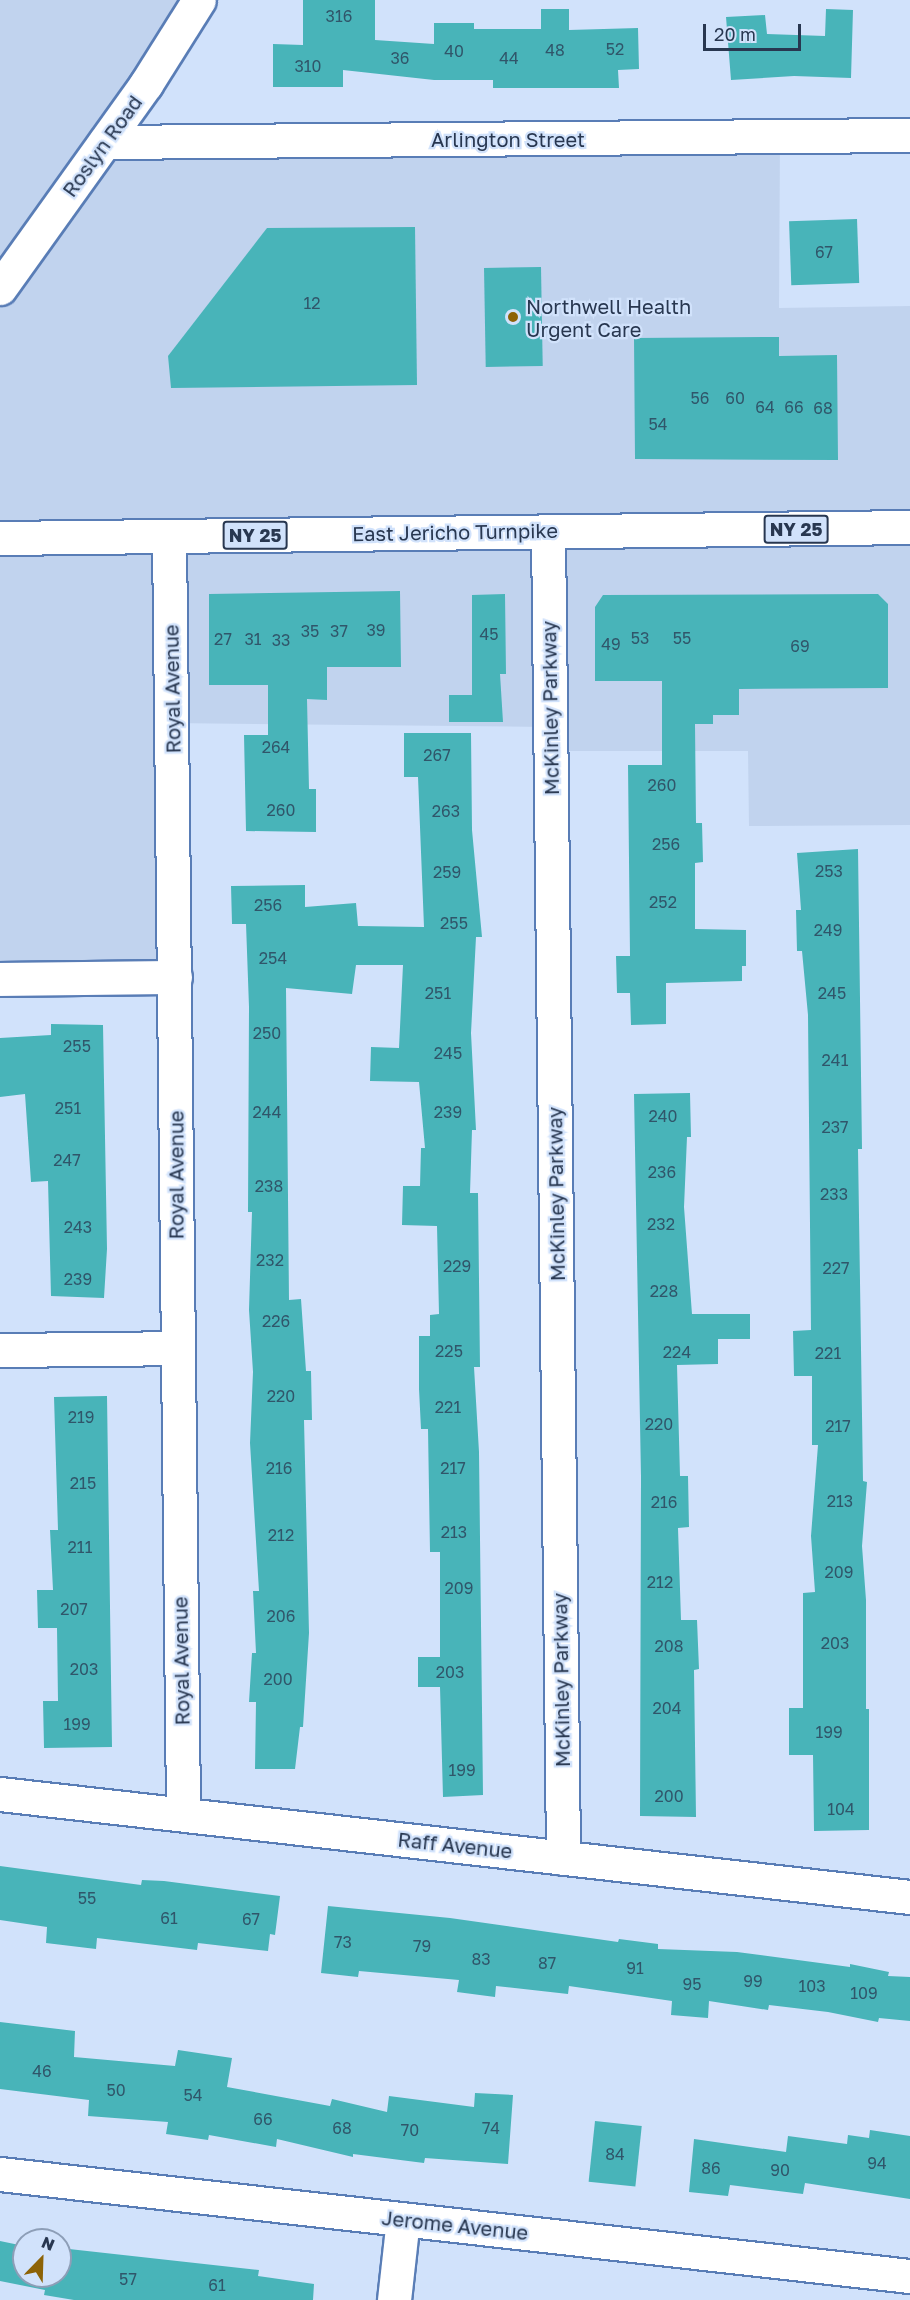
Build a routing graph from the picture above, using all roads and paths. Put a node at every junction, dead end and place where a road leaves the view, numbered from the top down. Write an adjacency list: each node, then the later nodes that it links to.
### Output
1 (199, 0): 3 (street, Roslyn Road)
2 (910, 135): 3 (street, Arlington Street)
3 (105, 142): 4 (street, Roslyn Road)
4 (0, 288)
5 (910, 527): 6 (street, East Jericho Turnpike / NY 25)
6 (548, 531): 7 (street, East Jericho Turnpike / NY 25); 15 (street, McKinley Parkway)
7 (169, 536): 8 (street, East Jericho Turnpike / NY 25); 9 (street, Royal Avenue)
8 (0, 538)
9 (175, 977): 10 (street); 11 (street, Royal Avenue)
10 (0, 979)
11 (177, 1348): 12 (street); 14 (street, Royal Avenue)
12 (0, 1350)
13 (0, 1794): 14 (street, Raff Avenue)
14 (183, 1815): 15 (street, Raff Avenue)
15 (563, 1858): 16 (street, Raff Avenue)
16 (910, 1897)
17 (0, 2174): 18 (street, Jerome Avenue)
18 (403, 2219): 19 (street, Jerome Avenue); 20 (street)
19 (910, 2276)
20 (394, 2300)

